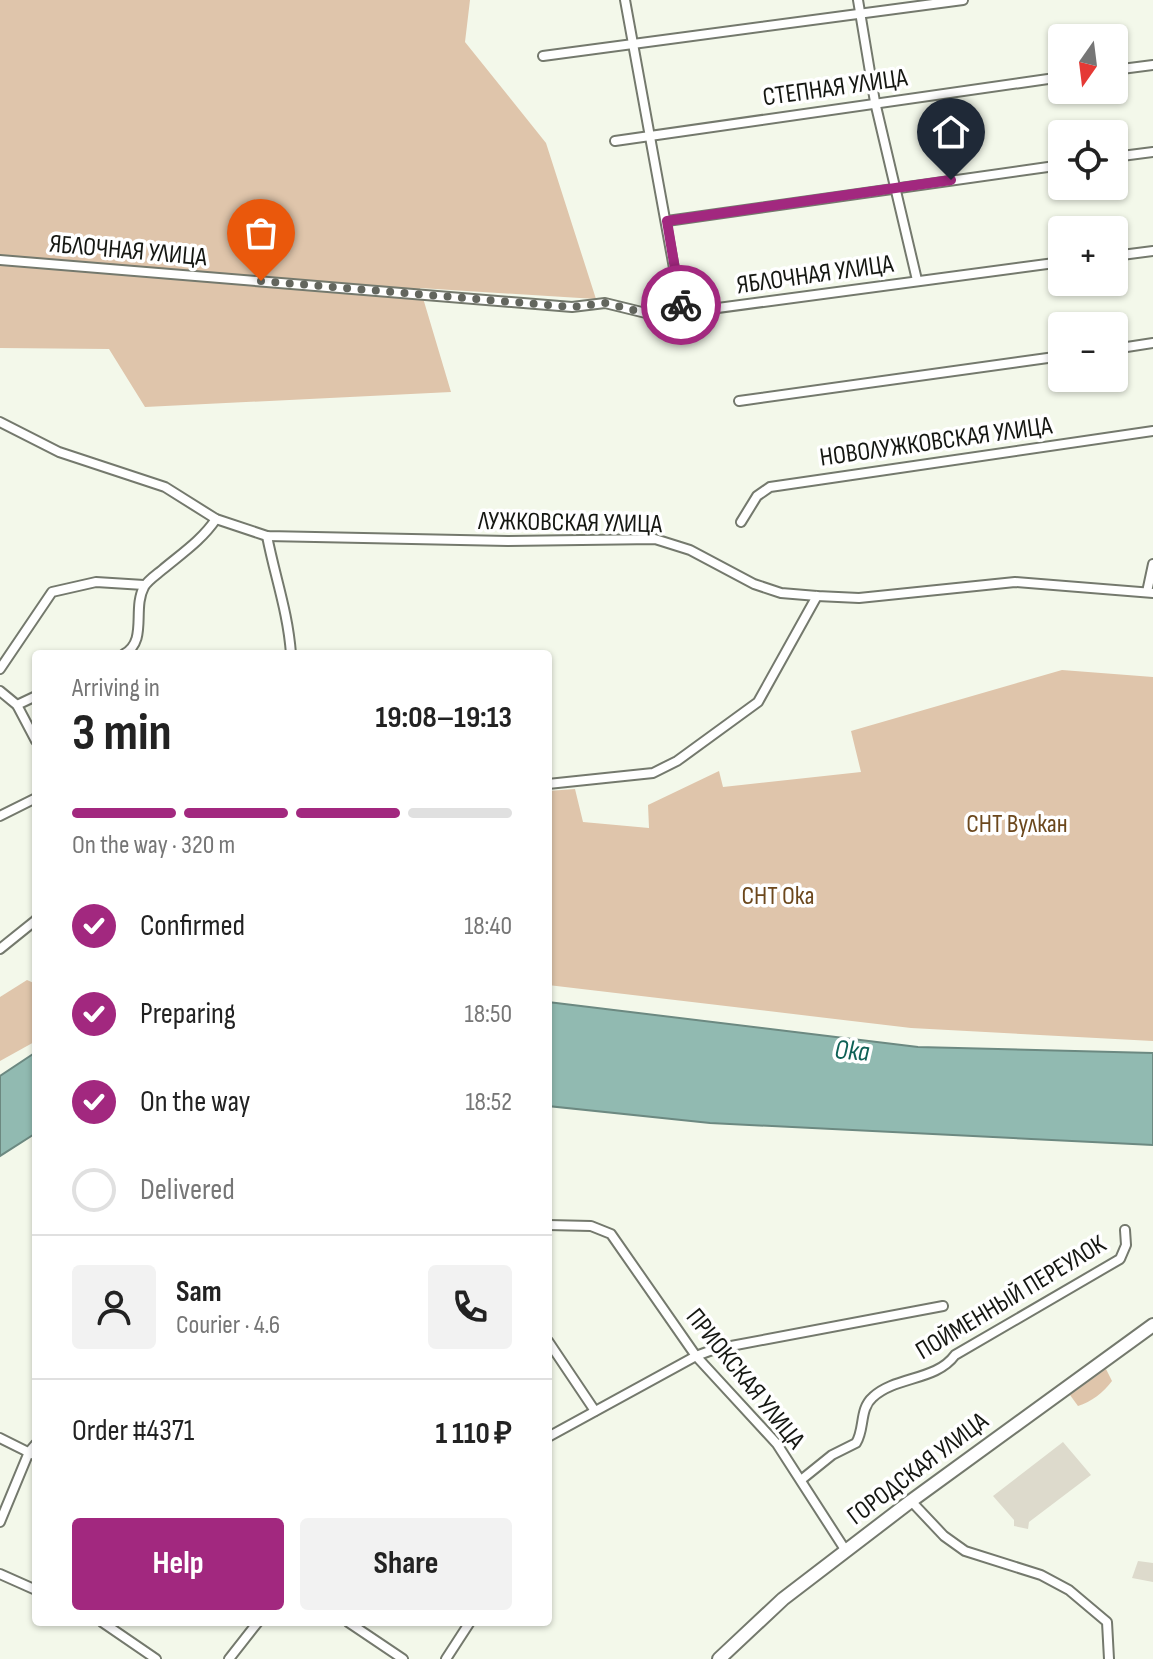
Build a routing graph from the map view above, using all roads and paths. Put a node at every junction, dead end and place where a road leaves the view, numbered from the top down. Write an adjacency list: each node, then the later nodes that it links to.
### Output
1 (625, 0): 5 (street)
2 (858, 0): 4 (street)
3 (963, 0): 4 (street)
4 (860, 14): 5 (street); 10 (street)
5 (635, 44): 6 (street); 11 (street)
6 (543, 56)
7 (1153, 65): 8 (street)
8 (1128, 68)
9 (1048, 79): 10 (street, СТЕПНАЯ УЛИЦА)
10 (875, 102): 11 (street, СТЕПНАЯ УЛИЦА); 16 (street)
11 (649, 135): 12 (street, СТЕПНАЯ УЛИЦА); 17 (street)
12 (615, 141)
13 (1153, 152): 14 (street)
14 (1128, 155)
15 (1048, 167): 16 (street)
16 (895, 188): 17 (street); 22 (street)
17 (667, 221): 23 (street)
18 (1153, 251): 19 (street)
19 (1128, 254)
20 (0, 260): 23 (street, ЯБЛОЧНАЯ УЛИЦА)
21 (1048, 264): 22 (street, ЯБЛОЧНАЯ УЛИЦА)
22 (917, 280): 23 (street, ЯБЛОЧНАЯ УЛИЦА)
23 (682, 312)
24 (1153, 343): 25 (street)
25 (1128, 347)
26 (1048, 358): 27 (street)
27 (739, 401)
28 (0, 422): 30 (street, ЛУЖКОВСКАЯ УЛИЦА)
29 (1153, 431): 31 (street, НОВОЛУЖКОВСКАЯ УЛИЦА)
30 (216, 519): 32 (street, ЛУЖКОВСКАЯ УЛИЦА); 34 (street)
31 (741, 522)
32 (267, 536): 36 (street, ЛУЖКОВСКАЯ УЛИЦА); 38 (street)
33 (1153, 564): 35 (street)
34 (144, 585): 37 (street); 39 (street)
35 (1150, 592): 36 (street, ЛУЖКОВСКАЯ УЛИЦА)
36 (817, 596): 44 (street)
37 (131, 650)
38 (291, 650)
39 (0, 669)
40 (0, 691): 42 (street)
41 (32, 698): 42 (street)
42 (17, 705): 43 (street)
43 (32, 733)
44 (552, 784)
45 (32, 800): 46 (street)
46 (0, 816)
47 (32, 923): 48 (street)
48 (0, 949)
49 (552, 1225): 54 (street, ПРИОКСКАЯ УЛИЦА)
50 (1125, 1230): 60 (street, ПОЙМЕННЫЙ ПЕРЕУЛОК)
51 (943, 1306): 54 (street)
52 (1153, 1325): 61 (main road, ГОРОДСКАЯ УЛИЦА)
53 (552, 1347): 55 (street)
54 (696, 1356): 55 (street); 60 (street, ПРИОКСКАЯ УЛИЦА)
55 (595, 1411): 56 (street)
56 (552, 1435)
57 (0, 1438): 58 (street)
58 (32, 1454)
59 (32, 1456): 62 (street)
60 (801, 1480): 63 (street, ПРИОКСКАЯ УЛИЦА)
61 (911, 1501): 63 (main road, ГОРОДСКАЯ УЛИЦА); 75 (street)
62 (0, 1522)
63 (846, 1551): 74 (main road, ГОРОДСКАЯ УЛИЦА)
64 (0, 1574): 65 (street)
65 (32, 1588)
66 (108, 1626): 70 (street)
67 (255, 1626): 71 (street)
68 (354, 1626): 72 (street)
69 (467, 1626): 73 (street)
70 (156, 1659)
71 (229, 1659)
72 (403, 1659)
73 (446, 1659)
74 (719, 1659)
75 (1109, 1659)

